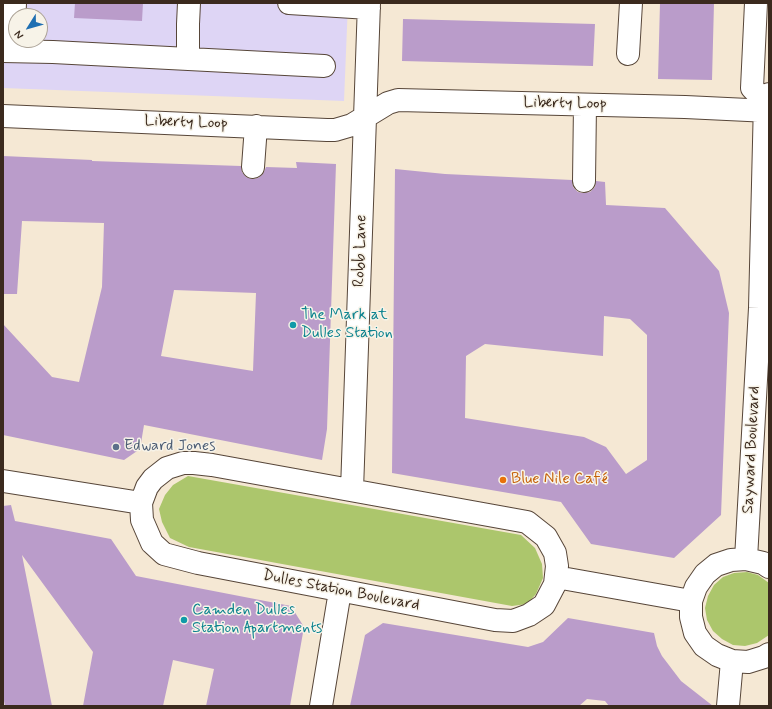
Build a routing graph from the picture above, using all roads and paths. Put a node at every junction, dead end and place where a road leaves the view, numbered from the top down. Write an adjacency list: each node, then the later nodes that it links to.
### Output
1 (15, 3): 7 (street)
2 (189, 3): 9 (street)
3 (289, 3): 6 (street)
4 (631, 3): 8 (street)
5 (756, 3): 11 (street)
6 (369, 5): 14 (street)
7 (8, 51): 9 (street)
8 (628, 54)
9 (188, 59): 10 (street)
10 (324, 66)
11 (767, 104): 12 (street, Liberty Loop); 18 (street, Sayward Boulevard)
12 (585, 105): 14 (street, Liberty Loop); 17 (street)
13 (3, 116): 15 (street, Liberty Loop)
14 (365, 124): 15 (street, Liberty Loop); 20 (street, Robb Lane)
15 (256, 126): 16 (street)
16 (253, 167)
17 (584, 181)
18 (762, 422): 22 (street, Sayward Boulevard)
19 (3, 481): 21 (street)
20 (352, 490): 21 (street, Dulles Station Boulevard); 24 (street, Dulles Station Boulevard)
21 (141, 503): 25 (street, Dulles Station Boulevard)
22 (746, 559): 23 (street); 26 (street)
23 (769, 567)
24 (556, 577): 25 (street, Dulles Station Boulevard); 26 (street)
25 (340, 591): 29 (street)
26 (691, 602): 28 (street)
27 (769, 654): 28 (street)
28 (732, 661): 30 (street)
29 (321, 706)
30 (728, 706)

